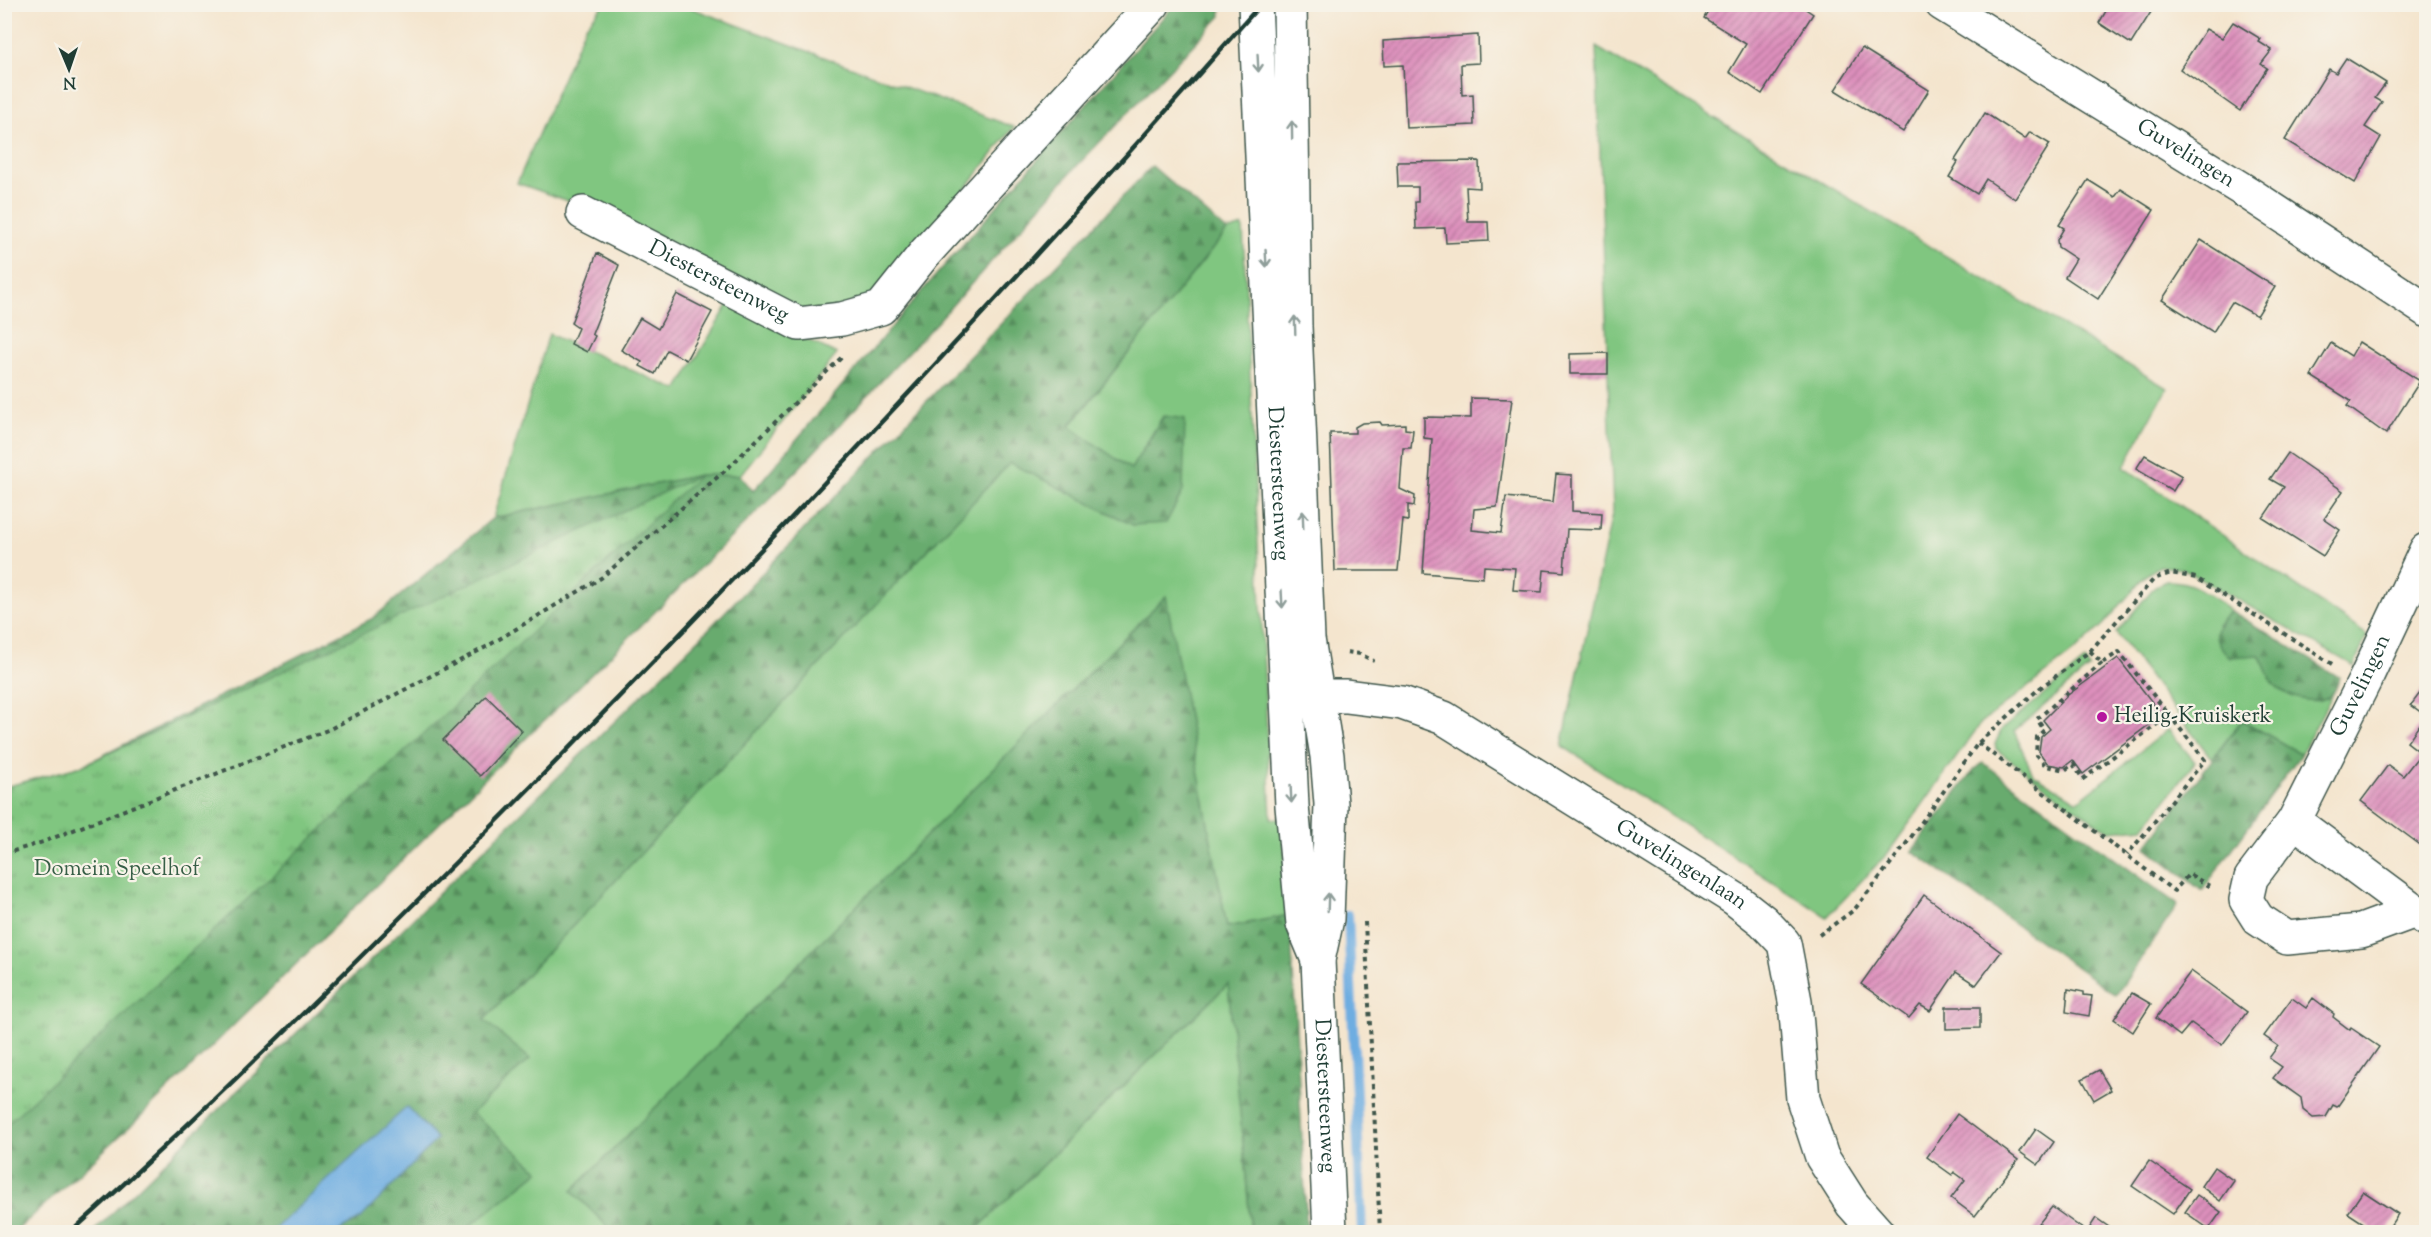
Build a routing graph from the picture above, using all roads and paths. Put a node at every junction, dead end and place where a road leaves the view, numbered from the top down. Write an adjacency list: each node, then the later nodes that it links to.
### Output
1 (1153, 4): 6 (street)
2 (1255, 4): 12 (street, Diestersteenweg, one-way to 12)
3 (1290, 4): 13 (street, Diestersteenweg, one-way to 3)
4 (1942, 4): 7 (street, Guvelingen)
5 (583, 213): 6 (street, Diestersteenweg)
6 (881, 308): 17 (path)
7 (2427, 310)
8 (2427, 550): 11 (street, Guvelingen)
9 (2090, 651): 10 (path); 11 (path); 15 (path)
10 (2102, 663): 14 (path); 14 (path)
11 (2366, 680): 16 (street, Guvelingen)
12 (1287, 696): 13 (street, Guvelingenlaan); 23 (street, Diestersteenweg, one-way to 23)
13 (1319, 697): 22 (street, Guvelingenlaan); 23 (street, Diestersteenweg, one-way to 13)
14 (2168, 716): 18 (path)
15 (1978, 743): 18 (path); 22 (path)
16 (2294, 821): 19 (street, Guvelingen); 20 (street)
17 (4, 854)
18 (2127, 855): 19 (path)
19 (2246, 900): 20 (street)
20 (2421, 915)
21 (1365, 922): 25 (path)
22 (1784, 943): 26 (street)
23 (1318, 960): 24 (street, Diestersteenweg)
24 (1330, 1233)
25 (1380, 1233)
26 (1877, 1233)

